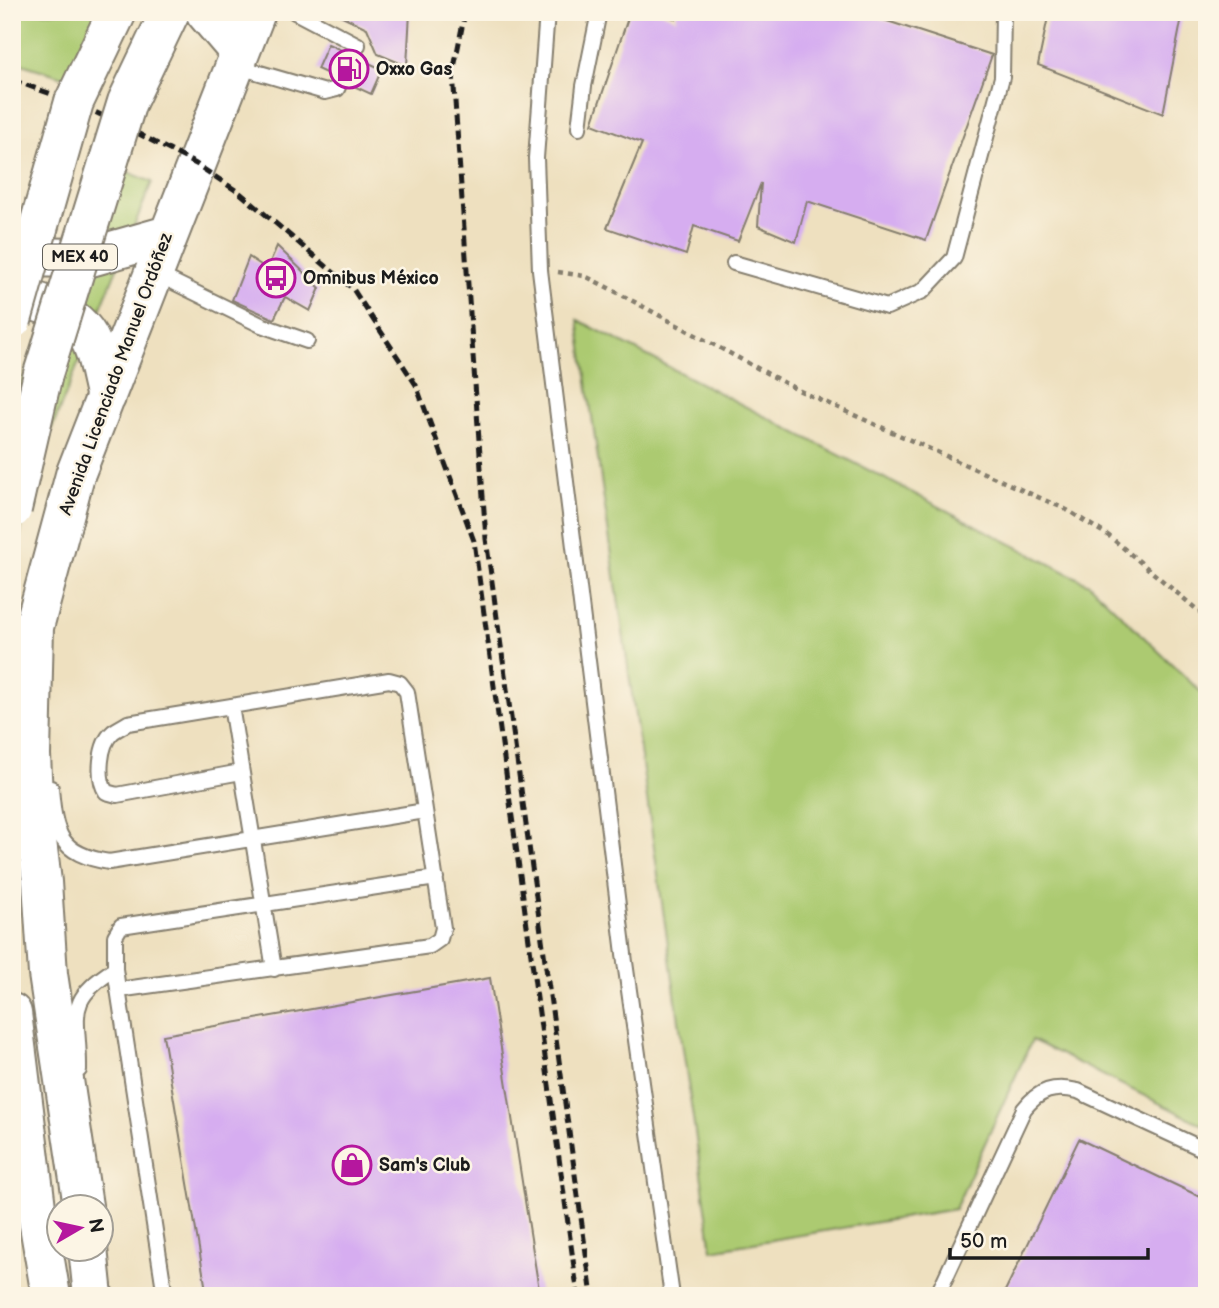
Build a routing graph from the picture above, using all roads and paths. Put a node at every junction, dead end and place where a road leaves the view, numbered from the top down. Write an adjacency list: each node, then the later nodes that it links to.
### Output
1 (117, 12): 19 (main road, MEX 40, bridge)
2 (170, 12): 22 (main road, MEX 40, bridge)
3 (205, 12): 10 (main road)
4 (256, 12): 10 (main road, Avenida Licenciado Manuel Ordóñez)
5 (295, 12): 9 (lane)
6 (547, 12): 16 (lane)
7 (599, 12): 12 (lane)
8 (1003, 12): 15 (lane)
9 (353, 55)
10 (237, 59): 11 (lane); 13 (main road, Avenida Licenciado Manuel Ordóñez)
11 (341, 80)
12 (579, 128)
13 (167, 235): 14 (main road); 17 (main road, Avenida Licenciado Manuel Ordóñez)
14 (12, 257)
15 (734, 263)
16 (540, 270): 23 (path); 44 (lane)
17 (153, 272): 20 (lane); 21 (main road, Avenida Licenciado Manuel Ordóñez)
18 (12, 295): 21 (main road)
19 (12, 320)
20 (307, 341)
21 (106, 397): 24 (main road, Avenida Licenciado Manuel Ordóñez)
22 (12, 509)
23 (1207, 618)
24 (32, 645): 26 (lane); 38 (main road, Avenida Licenciado Manuel Ordóñez)
25 (231, 706): 27 (lane); 27 (lane); 29 (lane)
26 (47, 738)
27 (241, 772): 30 (lane)
28 (51, 776): 30 (lane)
29 (425, 811): 30 (lane); 31 (lane)
30 (252, 839): 32 (lane)
31 (436, 878): 32 (lane); 34 (lane)
32 (264, 907): 33 (lane); 34 (lane)
33 (115, 969): 35 (lane); 38 (lane)
34 (274, 969): 35 (lane)
35 (118, 990): 43 (lane)
36 (12, 1013): 41 (main road)
37 (1207, 1151): 45 (lane)
38 (79, 1166): 39 (main road, Avenida Licenciado Manuel Ordóñez)
39 (82, 1192)
40 (89, 1262): 42 (main road)
41 (51, 1296)
42 (93, 1296)
43 (165, 1296)
44 (672, 1296)
45 (937, 1296)

